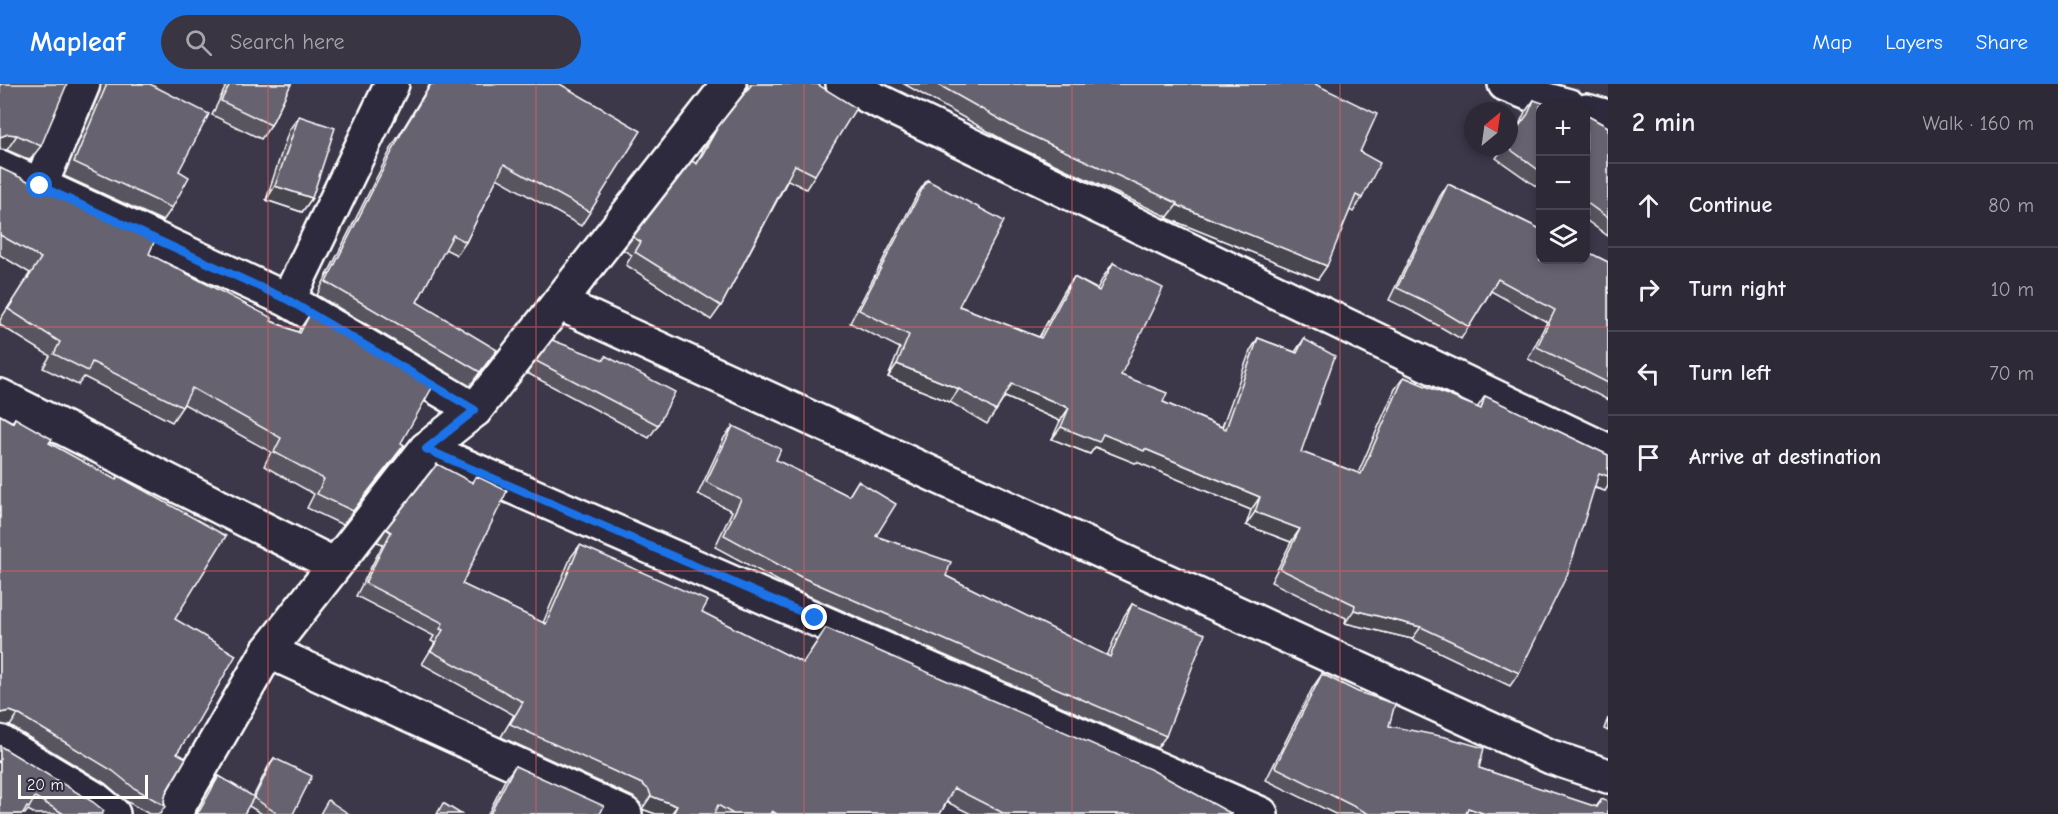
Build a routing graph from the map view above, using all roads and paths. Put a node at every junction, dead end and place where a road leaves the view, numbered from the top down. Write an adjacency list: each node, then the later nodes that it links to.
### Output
1 (83, 84): 10 (street)
2 (392, 84): 11 (street)
3 (729, 84): 12 (street)
4 (843, 84): 16 (street)
5 (1505, 84): 6 (street)
6 (1554, 102)
7 (1590, 112): 8 (street)
8 (1608, 117)
9 (0, 167): 10 (street)
10 (40, 186): 11 (street)
11 (288, 300): 14 (street)
12 (559, 303): 14 (street); 20 (street)
13 (0, 396): 17 (street)
14 (475, 410): 15 (street)
15 (426, 449): 17 (street); 24 (street)
16 (1608, 451)
17 (335, 565): 18 (street)
18 (268, 651): 22 (street); 23 (street)
19 (0, 742): 21 (street)
20 (1608, 776)
21 (113, 814)
22 (174, 814)
23 (625, 814)
24 (1261, 814)

